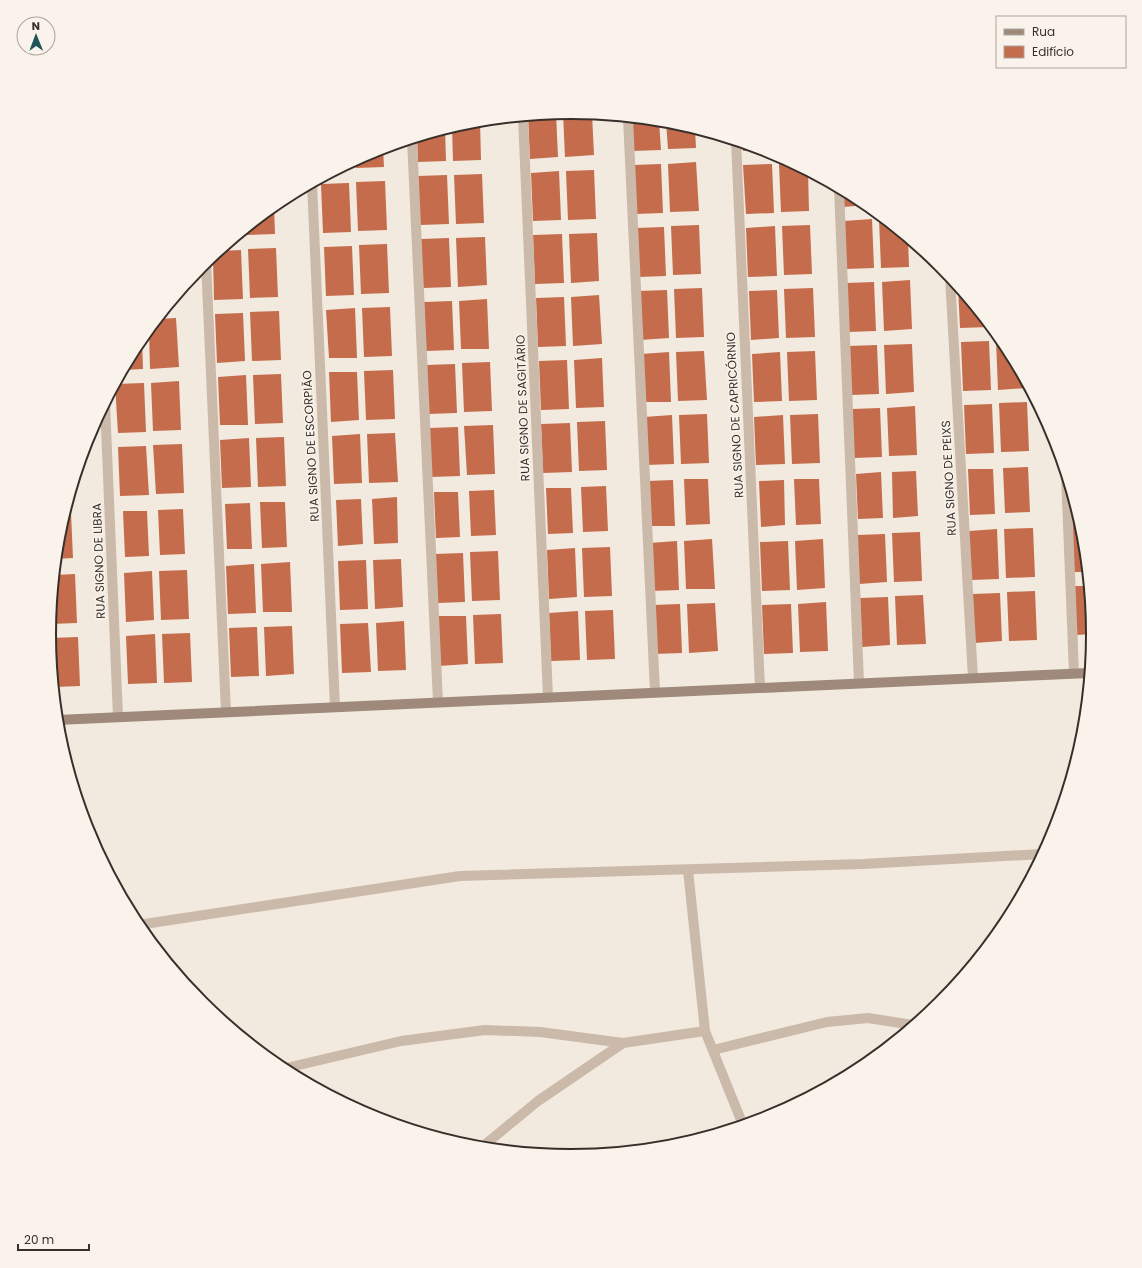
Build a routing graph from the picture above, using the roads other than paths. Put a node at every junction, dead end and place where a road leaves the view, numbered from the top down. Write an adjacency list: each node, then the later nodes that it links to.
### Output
1 (523, 121): 17 (street, RUA SIGNO DE SAGITÁRIO)
2 (628, 122): 16 (street)
3 (412, 144): 18 (street)
4 (736, 146): 15 (street, RUA SIGNO DE CAPRICÓRNIO)
5 (312, 189): 19 (street, RUA SIGNO DE ESCORPIÃO)
6 (839, 195): 14 (street)
7 (206, 271): 20 (street)
8 (951, 286): 13 (street, RUA SIGNO DE PEIXS)
9 (105, 414): 21 (street, RUA SIGNO DE LIBRA)
10 (1067, 497): 11 (street)
11 (1074, 673): 12 (street); 13 (street)
12 (1085, 673)
13 (973, 678): 14 (street)
14 (859, 683): 15 (street)
15 (760, 688): 16 (street)
16 (656, 692): 17 (street)
17 (548, 697): 18 (street)
18 (438, 702): 19 (street)
19 (335, 707): 20 (street)
20 (226, 712): 21 (street)
21 (118, 717): 22 (street)
22 (63, 720)
23 (1036, 854): 24 (street)
24 (688, 870): 25 (street); 27 (street)
25 (146, 924)
26 (907, 1024): 29 (street)
27 (705, 1031): 28 (street); 29 (street)
28 (623, 1043): 30 (street); 32 (street)
29 (713, 1050): 31 (street)
30 (292, 1067)
31 (741, 1120)
32 (488, 1142)

